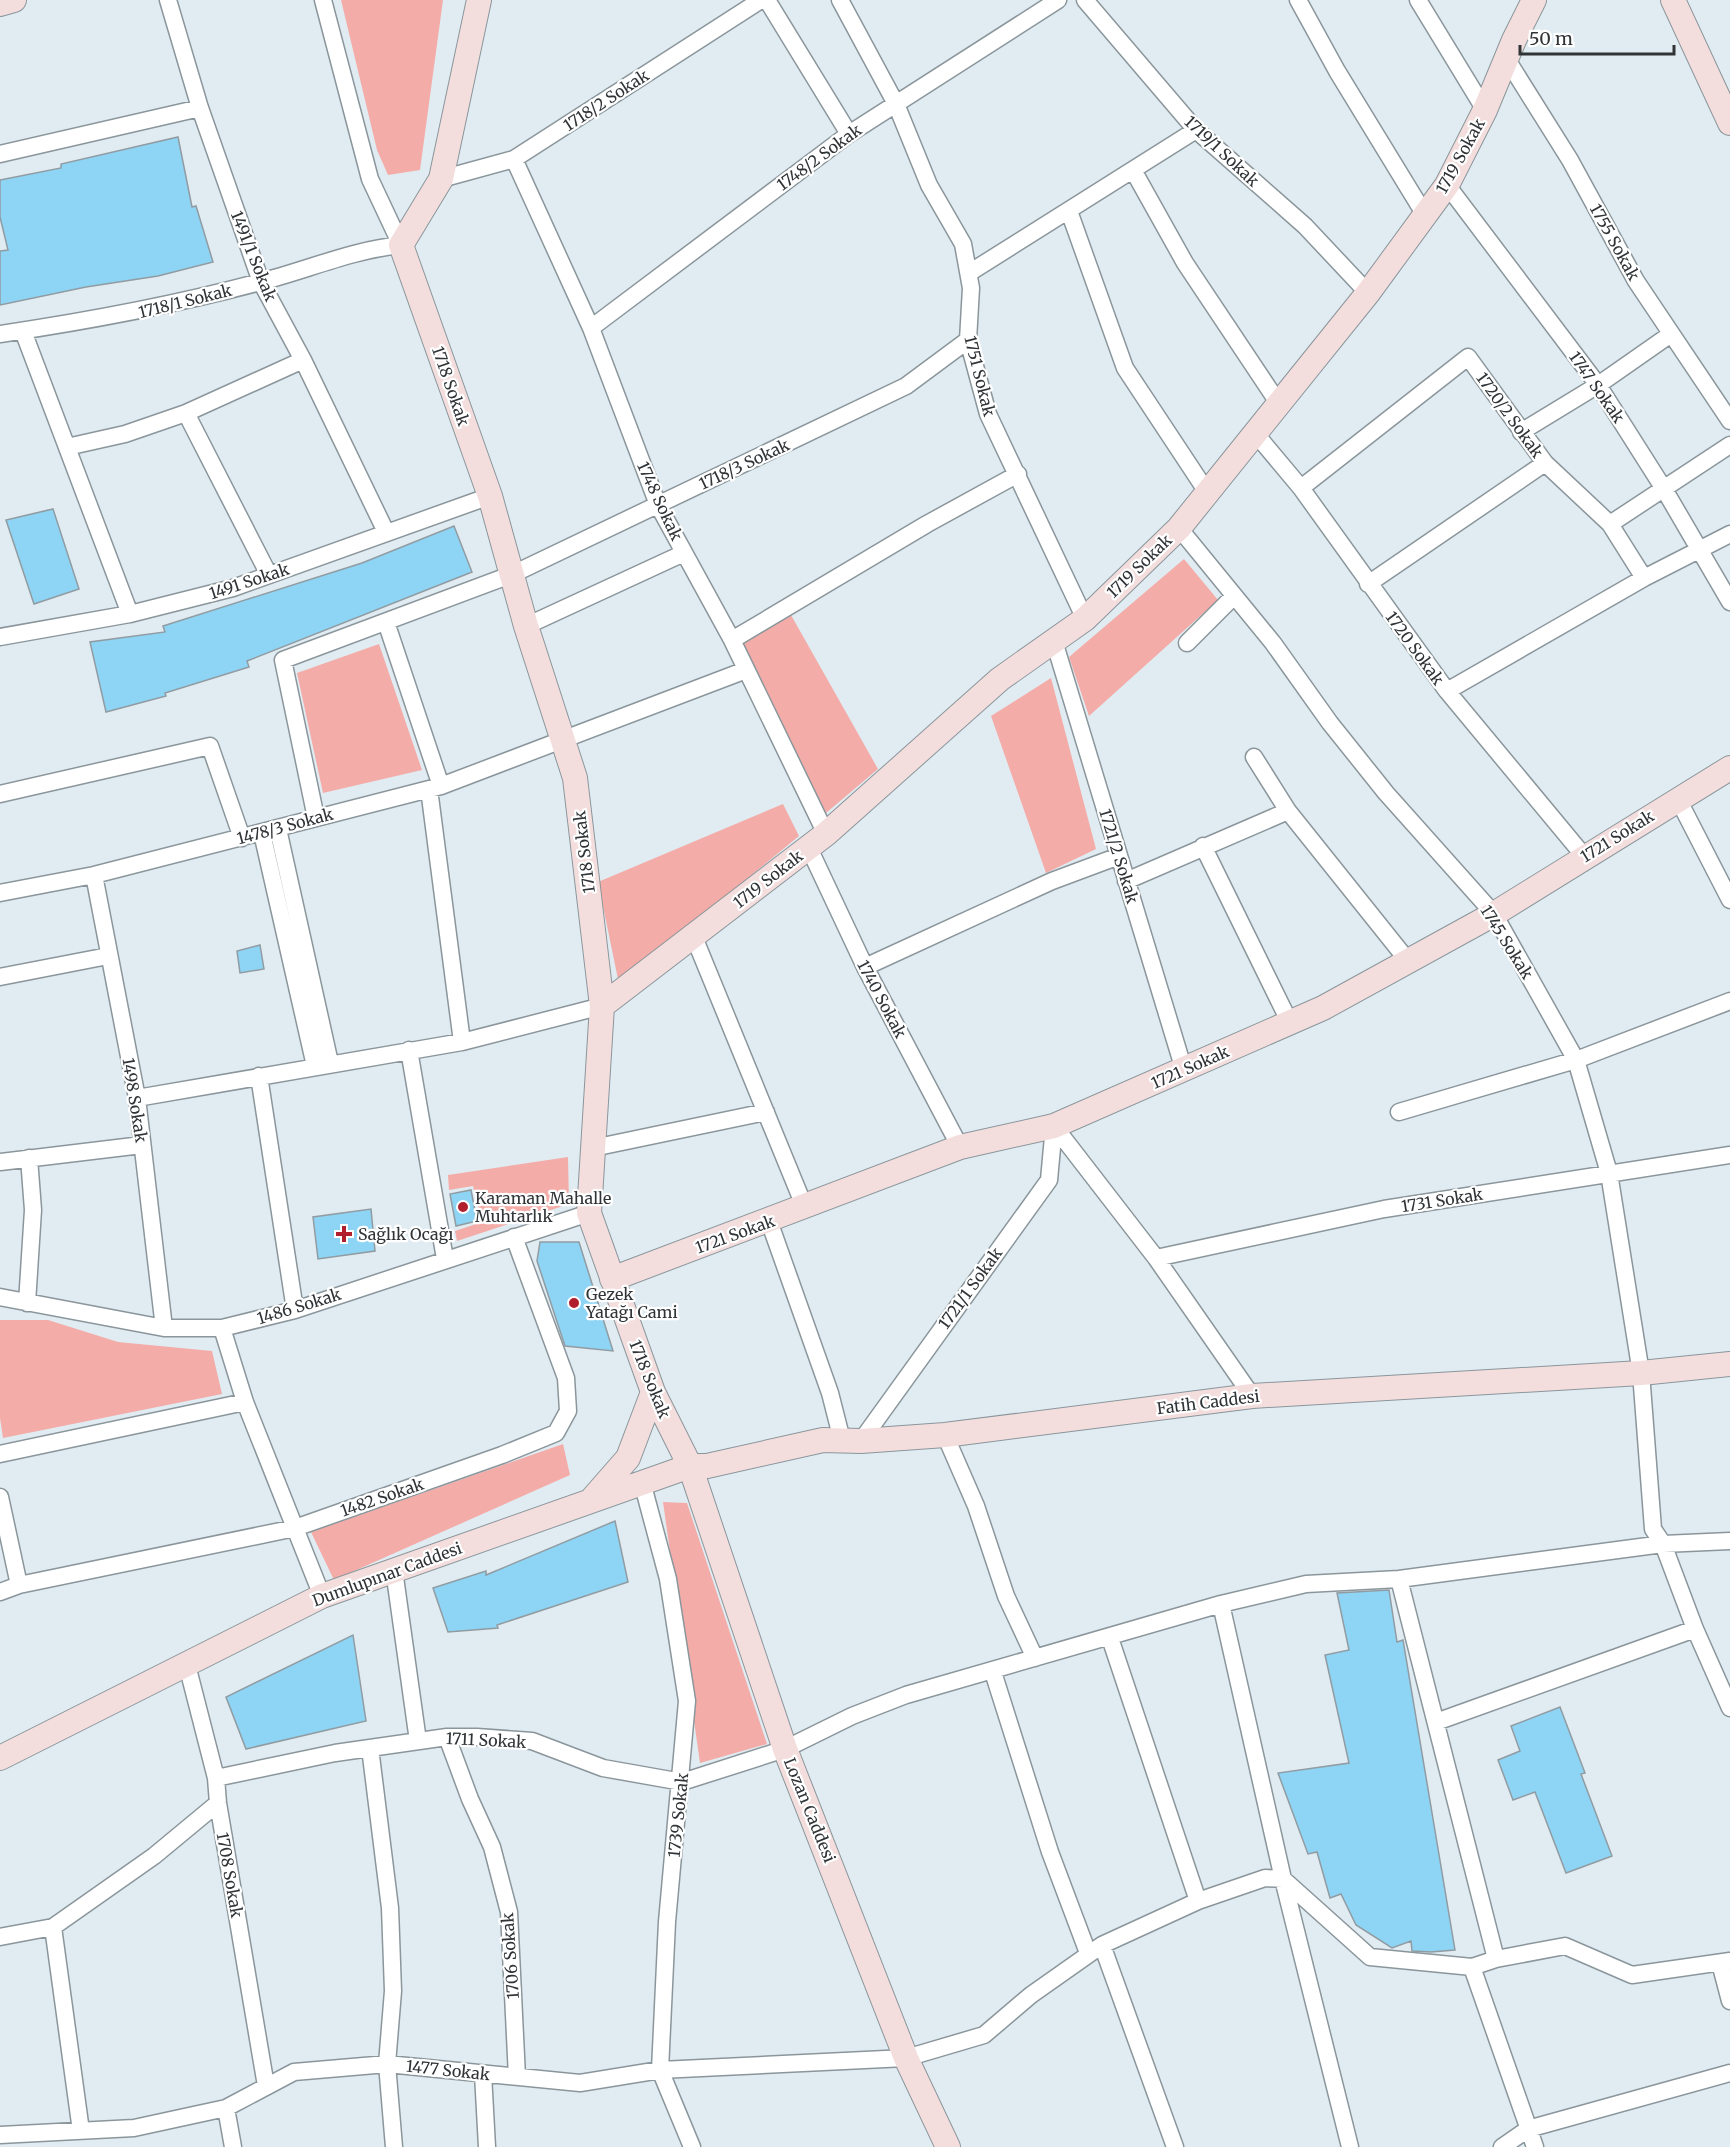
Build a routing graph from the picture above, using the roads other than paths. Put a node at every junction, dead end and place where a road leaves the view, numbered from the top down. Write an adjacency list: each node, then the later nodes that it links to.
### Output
1 (14, 0): 14 (street)
2 (168, 0): 17 (street, 1491/1 Sokak)
3 (323, 0): 29 (street, 1718 Sokak)
4 (479, 0): 25 (street)
5 (761, 0): 23 (street, 1718/2 Sokak)
6 (767, 0): 21 (street)
7 (840, 0): 16 (street, 1751 Sokak)
8 (1058, 0): 16 (street, 1748/2 Sokak)
9 (1085, 0): 20 (street, 1719/1 Sokak)
10 (1298, 0): 28 (street)
11 (1418, 0): 18 (street)
12 (1534, 0): 15 (street, 1719 Sokak)
13 (1673, 0): 19 (street)
14 (0, 4)
15 (1506, 58): 18 (street, 1719 Sokak); 36 (street, 1755 Sokak)
16 (896, 104): 21 (street, 1748/2 Sokak); 30 (street, 1751 Sokak)
17 (200, 108): 22 (street); 31 (street, 1491/1 Sokak)
18 (1485, 110): 26 (street, 1719 Sokak)
19 (1730, 123)
20 (1196, 130): 24 (street); 32 (street, 1719/1 Sokak)
21 (849, 134): 33 (street, 1748/2 Sokak)
22 (0, 154)
23 (514, 159): 25 (street, 1718/2 Sokak); 33 (street, 1748 Sokak)
24 (1133, 170): 27 (street); 40 (street)
25 (441, 179): 29 (street)
26 (1447, 184): 28 (street, 1719 Sokak); 39 (street, 1747 Sokak)
27 (1069, 210): 30 (street); 51 (street)
28 (1425, 215): 32 (street, 1719 Sokak)
29 (401, 245): 31 (street, 1718/1 Sokak); 52 (street, 1718 Sokak)
30 (969, 273): 37 (street, 1751 Sokak)
31 (261, 282): 34 (street, 1718/1 Sokak); 38 (street, 1491/1 Sokak)
32 (1368, 293): 40 (street, 1719 Sokak)
33 (591, 328): 53 (street, 1748 Sokak)
34 (23, 331): 35 (street, 1718/1 Sokak); 46 (street)
35 (0, 334)
36 (1671, 334): 39 (street); 42 (street, 1755 Sokak)
37 (968, 339): 48 (street, 1751 Sokak); 53 (street, 1718/3 Sokak)
38 (303, 360): 41 (street); 56 (street, 1491/1 Sokak)
39 (1598, 385): 43 (street); 50 (street, 1747 Sokak)
40 (1280, 404): 44 (street, 1719 Sokak)
41 (186, 413): 46 (street); 61 (street)
42 (1730, 421)
43 (1521, 432): 47 (street, 1720/2 Sokak); 49 (street, 1720/2 Sokak)
44 (1255, 434): 49 (street, 1720 Sokak); 51 (street, 1719 Sokak)
45 (1730, 445): 50 (street)
46 (68, 447): 66 (street)
47 (1545, 463): 54 (street, 1720/2 Sokak); 63 (street)
48 (1018, 474): 67 (street, 1751 Sokak); 71 (street)
49 (1301, 488): 63 (street, 1720 Sokak)
50 (1664, 489): 54 (street); 58 (street, 1747 Sokak)
51 (1207, 492): 55 (street, 1719 Sokak)
52 (490, 496): 56 (street, 1491 Sokak); 60 (street, 1718 Sokak)
53 (658, 505): 59 (street, 1748 Sokak); 60 (street, 1718/3 Sokak)
54 (1610, 524): 62 (street, 1720/2 Sokak)
55 (1179, 528): 64 (street, 1745 Sokak); 67 (street, 1719 Sokak)
56 (386, 532): 61 (street, 1491 Sokak)
57 (1730, 534): 58 (street)
58 (1699, 548): 62 (street); 65 (street, 1747 Sokak)
59 (684, 553): 69 (street); 71 (street, 1748 Sokak)
60 (513, 574): 68 (street, 1718/3 Sokak); 69 (street, 1718 Sokak)
61 (269, 575): 66 (street, 1491 Sokak)
62 (1644, 578): 75 (street)
63 (1368, 584): 75 (street, 1720 Sokak)
64 (1234, 596): 73 (street); 94 (street, 1745 Sokak)
65 (1730, 602)
66 (130, 614): 70 (street, 1491 Sokak)
67 (1085, 619): 72 (street, 1719 Sokak)
68 (386, 622): 79 (street); 83 (street, 1718/3 Sokak)
69 (526, 626): 76 (street, 1718 Sokak)
70 (0, 637)
71 (732, 640): 74 (street, 1748 Sokak)
72 (1054, 641): 86 (street, 1719 Sokak); 88 (street, 1721/2 Sokak)
73 (1187, 643)
74 (746, 670): 76 (street, 1478/3 Sokak); 86 (street, 1748 Sokak)
75 (1447, 691): 89 (street, 1720 Sokak)
76 (564, 741): 79 (street, 1478/3 Sokak); 101 (street, 1718 Sokak)
77 (1254, 757): 82 (street)
78 (1730, 768): 81 (street, 1721 Sokak)
79 (435, 787): 83 (street, 1478/3 Sokak); 103 (street)
80 (0, 794): 85 (street)
81 (1678, 799): 89 (street, 1721 Sokak); 93 (street)
82 (1288, 811): 87 (street); 97 (street)
83 (316, 818): 84 (street, 1478/3 Sokak)
84 (270, 831): 85 (street, 1478/3 Sokak); 106 (street)
85 (242, 838): 90 (street, 1478/3 Sokak)
86 (817, 841): 95 (street, 1719 Sokak); 98 (street, 1740 Sokak)
87 (1203, 846): 91 (street); 102 (street)
88 (1119, 856): 91 (street, 1721/2 Sokak); 98 (street)
89 (1584, 856): 94 (street, 1721 Sokak)
90 (94, 875): 92 (street, 1478/3 Sokak); 96 (street, 1498 Sokak)
91 (1126, 881): 107 (street, 1721/2 Sokak)
92 (0, 893)
93 (1730, 900)
94 (1494, 914): 97 (street, 1721 Sokak); 105 (street, 1745 Sokak)
95 (694, 937): 101 (street, 1719 Sokak); 110 (street)
96 (108, 956): 99 (street); 109 (street, 1498 Sokak)
97 (1408, 961): 102 (street, 1721 Sokak)
98 (865, 967): 114 (street, 1740 Sokak)
99 (0, 977)
100 (1730, 1000): 105 (street)
101 (602, 1006): 103 (street); 115 (street, 1718 Sokak)
102 (1290, 1023): 107 (street, 1721 Sokak)
103 (462, 1042): 104 (street)
104 (409, 1050): 106 (street); 125 (street)
105 (1576, 1060): 111 (street); 119 (street, 1745 Sokak)
106 (322, 1065): 108 (street)
107 (1184, 1070): 112 (street, 1721 Sokak)
108 (259, 1076): 109 (street); 129 (street)
109 (137, 1098): 113 (street, 1498 Sokak)
110 (766, 1112): 115 (street); 120 (street)
111 (1399, 1113)
112 (1054, 1126): 114 (street, 1721 Sokak); 124 (street); 138 (street, 1721/1 Sokak)
113 (142, 1145): 117 (street); 130 (street, 1498 Sokak)
114 (960, 1147): 120 (street, 1721 Sokak)
115 (593, 1148): 121 (street, 1718 Sokak)
116 (1730, 1155): 119 (street, 1731 Sokak)
117 (29, 1158): 118 (street); 128 (street)
118 (0, 1161)
119 (1609, 1173): 124 (street, 1731 Sokak); 133 (street, 1745 Sokak)
120 (805, 1208): 122 (street, 1721 Sokak)
121 (589, 1213): 123 (street, 1486 Sokak); 126 (street, 1718 Sokak)
122 (769, 1221): 126 (street, 1721 Sokak); 138 (street)
123 (514, 1237): 125 (street, 1486 Sokak); 144 (street, 1482 Sokak)
124 (1156, 1258): 135 (street)
125 (445, 1259): 129 (street, 1486 Sokak)
126 (612, 1279): 134 (street, 1718 Sokak)
127 (0, 1297): 128 (street, 1486 Sokak)
128 (27, 1303): 130 (street, 1486 Sokak)
129 (295, 1310): 131 (street, 1486 Sokak)
130 (164, 1328): 131 (street, 1486 Sokak)
131 (222, 1328): 136 (street)
132 (1730, 1364): 133 (street, Fatih Caddesi)
133 (1641, 1373): 135 (street, Fatih Caddesi); 146 (street, 1745 Sokak)
134 (654, 1392): 140 (street, 1718 Sokak); 143 (street)
135 (1252, 1396): 137 (street, Fatih Caddesi)
136 (245, 1402): 139 (street); 144 (street)
137 (945, 1435): 138 (street, Fatih Caddesi); 155 (street)
138 (851, 1440): 140 (street, Fatih Caddesi)
139 (0, 1454)
140 (690, 1466): 141 (street, Dumlupınar Caddesi); 163 (street, Lozan Caddesi)
141 (642, 1482): 143 (street, Dumlupınar Caddesi); 166 (street, 1739 Sokak)
142 (0, 1497): 149 (street)
143 (591, 1500): 147 (street, Dumlupınar Caddesi)
144 (295, 1528): 149 (street, 1482 Sokak); 151 (street)
145 (1730, 1541): 146 (street, 1711 Sokak)
146 (1663, 1544): 148 (street, 1711 Sokak); 153 (street, 1745 Sokak)
147 (394, 1570): 151 (street, Dumlupınar Caddesi); 161 (street)
148 (1400, 1579): 152 (street, 1711 Sokak); 159 (street)
149 (19, 1584): 150 (street, 1482 Sokak)
150 (0, 1592)
151 (322, 1596): 156 (street, Dumlupınar Caddesi)
152 (1221, 1604): 154 (street, 1711 Sokak); 168 (street)
153 (1695, 1629): 158 (street, 1745 Sokak); 159 (street)
154 (1110, 1638): 155 (street, 1711 Sokak); 169 (street)
155 (1035, 1658): 157 (street, 1711 Sokak)
156 (187, 1665): 164 (street, Dumlupınar Caddesi); 165 (street, 1708 Sokak)
157 (993, 1672): 163 (street, 1711 Sokak); 172 (street)
158 (1730, 1708)
159 (1436, 1722): 173 (street)
160 (447, 1737): 161 (street, 1711 Sokak); 166 (street, 1711 Sokak); 182 (street, 1706 Sokak)
161 (418, 1741): 162 (street, 1711 Sokak)
162 (370, 1748): 165 (street, 1711 Sokak); 178 (street)
163 (785, 1749): 166 (street, 1711 Sokak); 177 (street, Lozan Caddesi)
164 (0, 1758)
165 (216, 1778): 167 (street, 1708 Sokak)
166 (682, 1782): 179 (street, 1739 Sokak)
167 (218, 1803): 170 (street); 183 (street, 1708 Sokak)
168 (1283, 1879): 169 (street, 1477 Sokak); 175 (street); 195 (street)
169 (1198, 1901): 172 (street, 1477 Sokak)
170 (53, 1927): 171 (street); 186 (street)
171 (0, 1937)
172 (1095, 1949): 177 (street, 1477 Sokak); 194 (street)
173 (1496, 1959): 174 (street); 175 (street)
174 (1725, 1962): 176 (street)
175 (1472, 1967): 185 (street)
176 (1730, 2001)
177 (906, 2058): 179 (street, 1477 Sokak); 193 (street, Lozan Caddesi)
178 (387, 2064): 181 (street, 1477 Sokak); 183 (street, 1477 Sokak); 190 (street)
179 (660, 2070): 182 (street, 1477 Sokak); 192 (street, 1739 Sokak)
180 (1730, 2073): 185 (street)
181 (483, 2074): 182 (street, 1477 Sokak); 191 (street)
182 (517, 2077)
183 (266, 2086): 184 (street, 1477 Sokak)
184 (226, 2108): 186 (street, 1477 Sokak); 189 (street)
185 (1528, 2129): 196 (street); 197 (street)
186 (81, 2131): 187 (street, 1477 Sokak)
187 (0, 2137): 188 (street)
188 (2, 2147)
189 (233, 2147)
190 (394, 2147)
191 (487, 2147)
192 (692, 2147)
193 (948, 2147)
194 (1175, 2147)
195 (1350, 2147)
196 (1502, 2147)
197 (1535, 2147)

